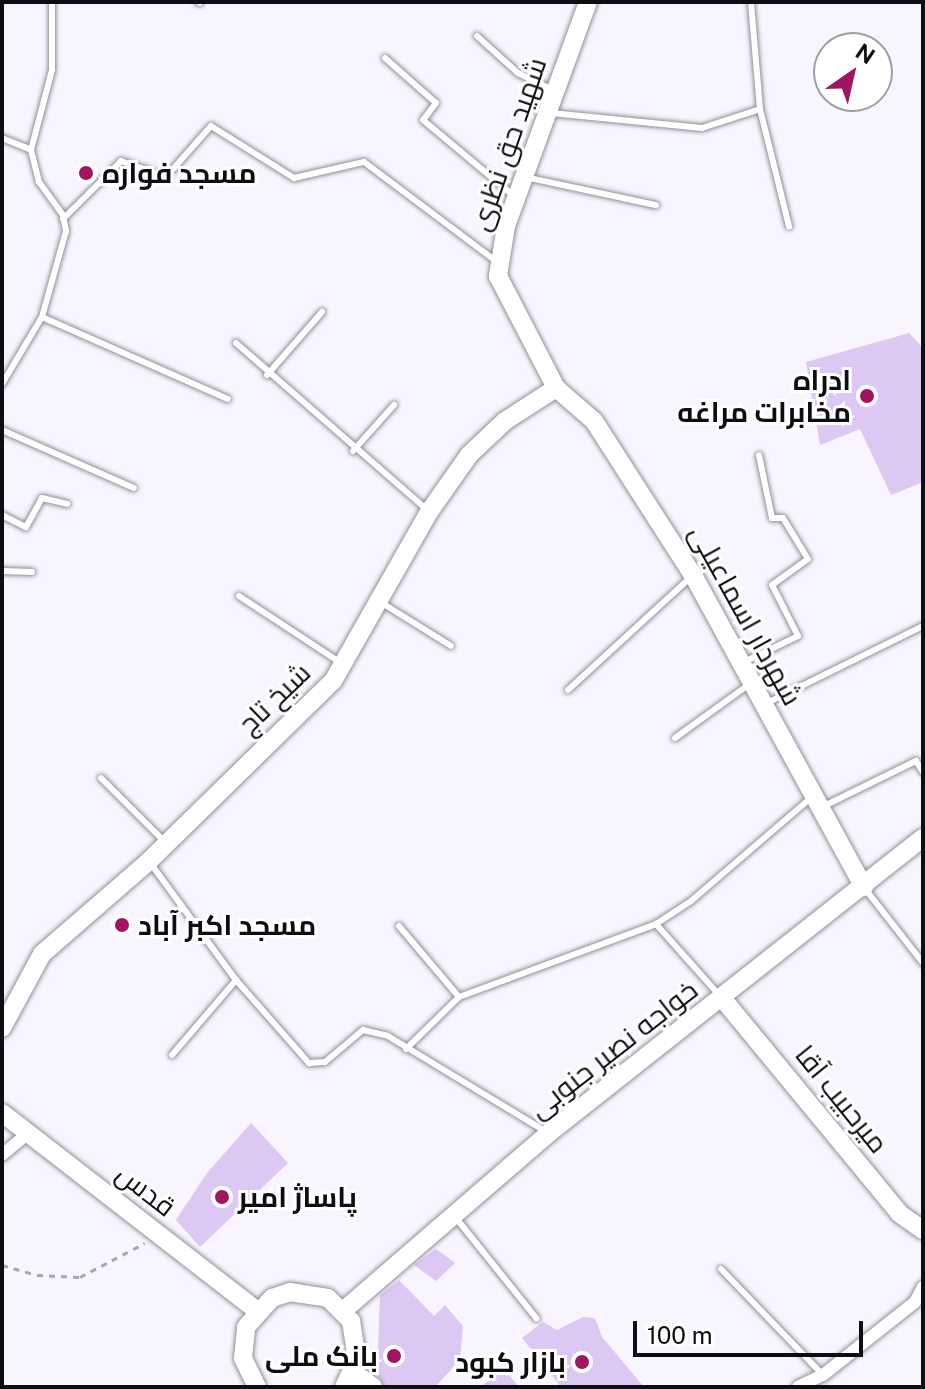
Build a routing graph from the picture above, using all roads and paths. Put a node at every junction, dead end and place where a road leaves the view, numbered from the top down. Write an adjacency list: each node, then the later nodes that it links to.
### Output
1 (52, 2): 10 (lane)
2 (588, 2): 6 (street, شهید حق نظری)
3 (751, 2): 7 (lane)
4 (477, 36): 6 (lane)
5 (385, 58): 12 (lane)
6 (554, 91): 8 (street, شهید حق نظری)
7 (760, 109): 8 (lane); 15 (lane)
8 (550, 112): 11 (street, شهید حق نظری)
9 (2, 138): 10 (lane)
10 (31, 150): 14 (lane)
11 (525, 177): 12 (street, شهید حق نظری); 13 (lane)
12 (517, 199): 16 (street, شهید حق نظری)
13 (656, 205)
14 (63, 219): 16 (lane); 18 (lane)
15 (789, 226)
16 (499, 263): 22 (street, شهید حق نظری)
17 (322, 312): 20 (lane)
18 (42, 317): 21 (lane); 23 (lane)
19 (236, 343): 20 (lane)
20 (267, 375): 26 (lane)
21 (2, 384)
22 (556, 388): 30 (street, شیخ تاج); 34 (street, شهردار اسماعیلی)
23 (228, 399)
24 (394, 405): 26 (lane)
25 (2, 430): 28 (lane)
26 (353, 451): 30 (lane)
27 (759, 455): 39 (lane)
28 (134, 488)
29 (67, 504): 31 (lane)
30 (429, 512): 36 (street, شیخ تاج)
31 (2, 515)
32 (2, 571): 33 (lane)
33 (32, 572)
34 (693, 575): 39 (street, شهردار اسماعیلی); 42 (lane)
35 (239, 596): 40 (lane)
36 (379, 601): 38 (lane); 40 (street, شیخ تاج)
37 (923, 626): 43 (lane)
38 (451, 646)
39 (740, 664): 41 (street, شهردار اسماعیلی)
40 (344, 665): 49 (street, شیخ تاج)
41 (751, 683): 43 (street, شهردار اسماعیلی); 44 (lane)
42 (568, 690)
43 (764, 704): 47 (street, شهردار اسماعیلی)
44 (675, 738)
45 (923, 772): 47 (lane)
46 (101, 778): 49 (lane)
47 (819, 801): 51 (street, شهردار اسماعیلی); 52 (lane)
48 (923, 838): 51 (street, خواجه نصیر جنوبی)
49 (167, 844): 50 (street, شیخ تاج)
50 (149, 861): 55 (lane); 58 (street, شیخ تاج)
51 (864, 887): 54 (lane); 57 (street, خواجه نصیر جنوبی)
52 (656, 924): 56 (lane); 57 (lane)
53 (399, 926): 56 (lane)
54 (923, 963)
55 (236, 980): 59 (lane); 60 (lane)
56 (459, 997): 59 (lane)
57 (722, 998): 63 (street, خواجه نصیر جنوبی); 66 (street, میرحبیب آقا)
58 (2, 1028)
59 (406, 1049): 63 (lane)
60 (172, 1055)
61 (2, 1113): 62 (street, قدس)
62 (28, 1133): 64 (street); 67 (street, قدس)
63 (549, 1133): 65 (street, خواجه نصیر جنوبی)
64 (2, 1155)
65 (456, 1218): 72 (street, خواجه نصیر جنوبی); 74 (lane)
66 (923, 1230)
67 (159, 1236): 68 (path); 73 (street, قدس)
68 (2, 1265)
69 (721, 1269): 75 (lane)
70 (923, 1287): 71 (street)
71 (919, 1304): 75 (street)
72 (344, 1310): 73 (street); 76 (street)
73 (257, 1311): 77 (street)
74 (537, 1319)
75 (823, 1375): 79 (street)
76 (348, 1380): 78 (street)
77 (256, 1387)
78 (373, 1387)
79 (798, 1387)

